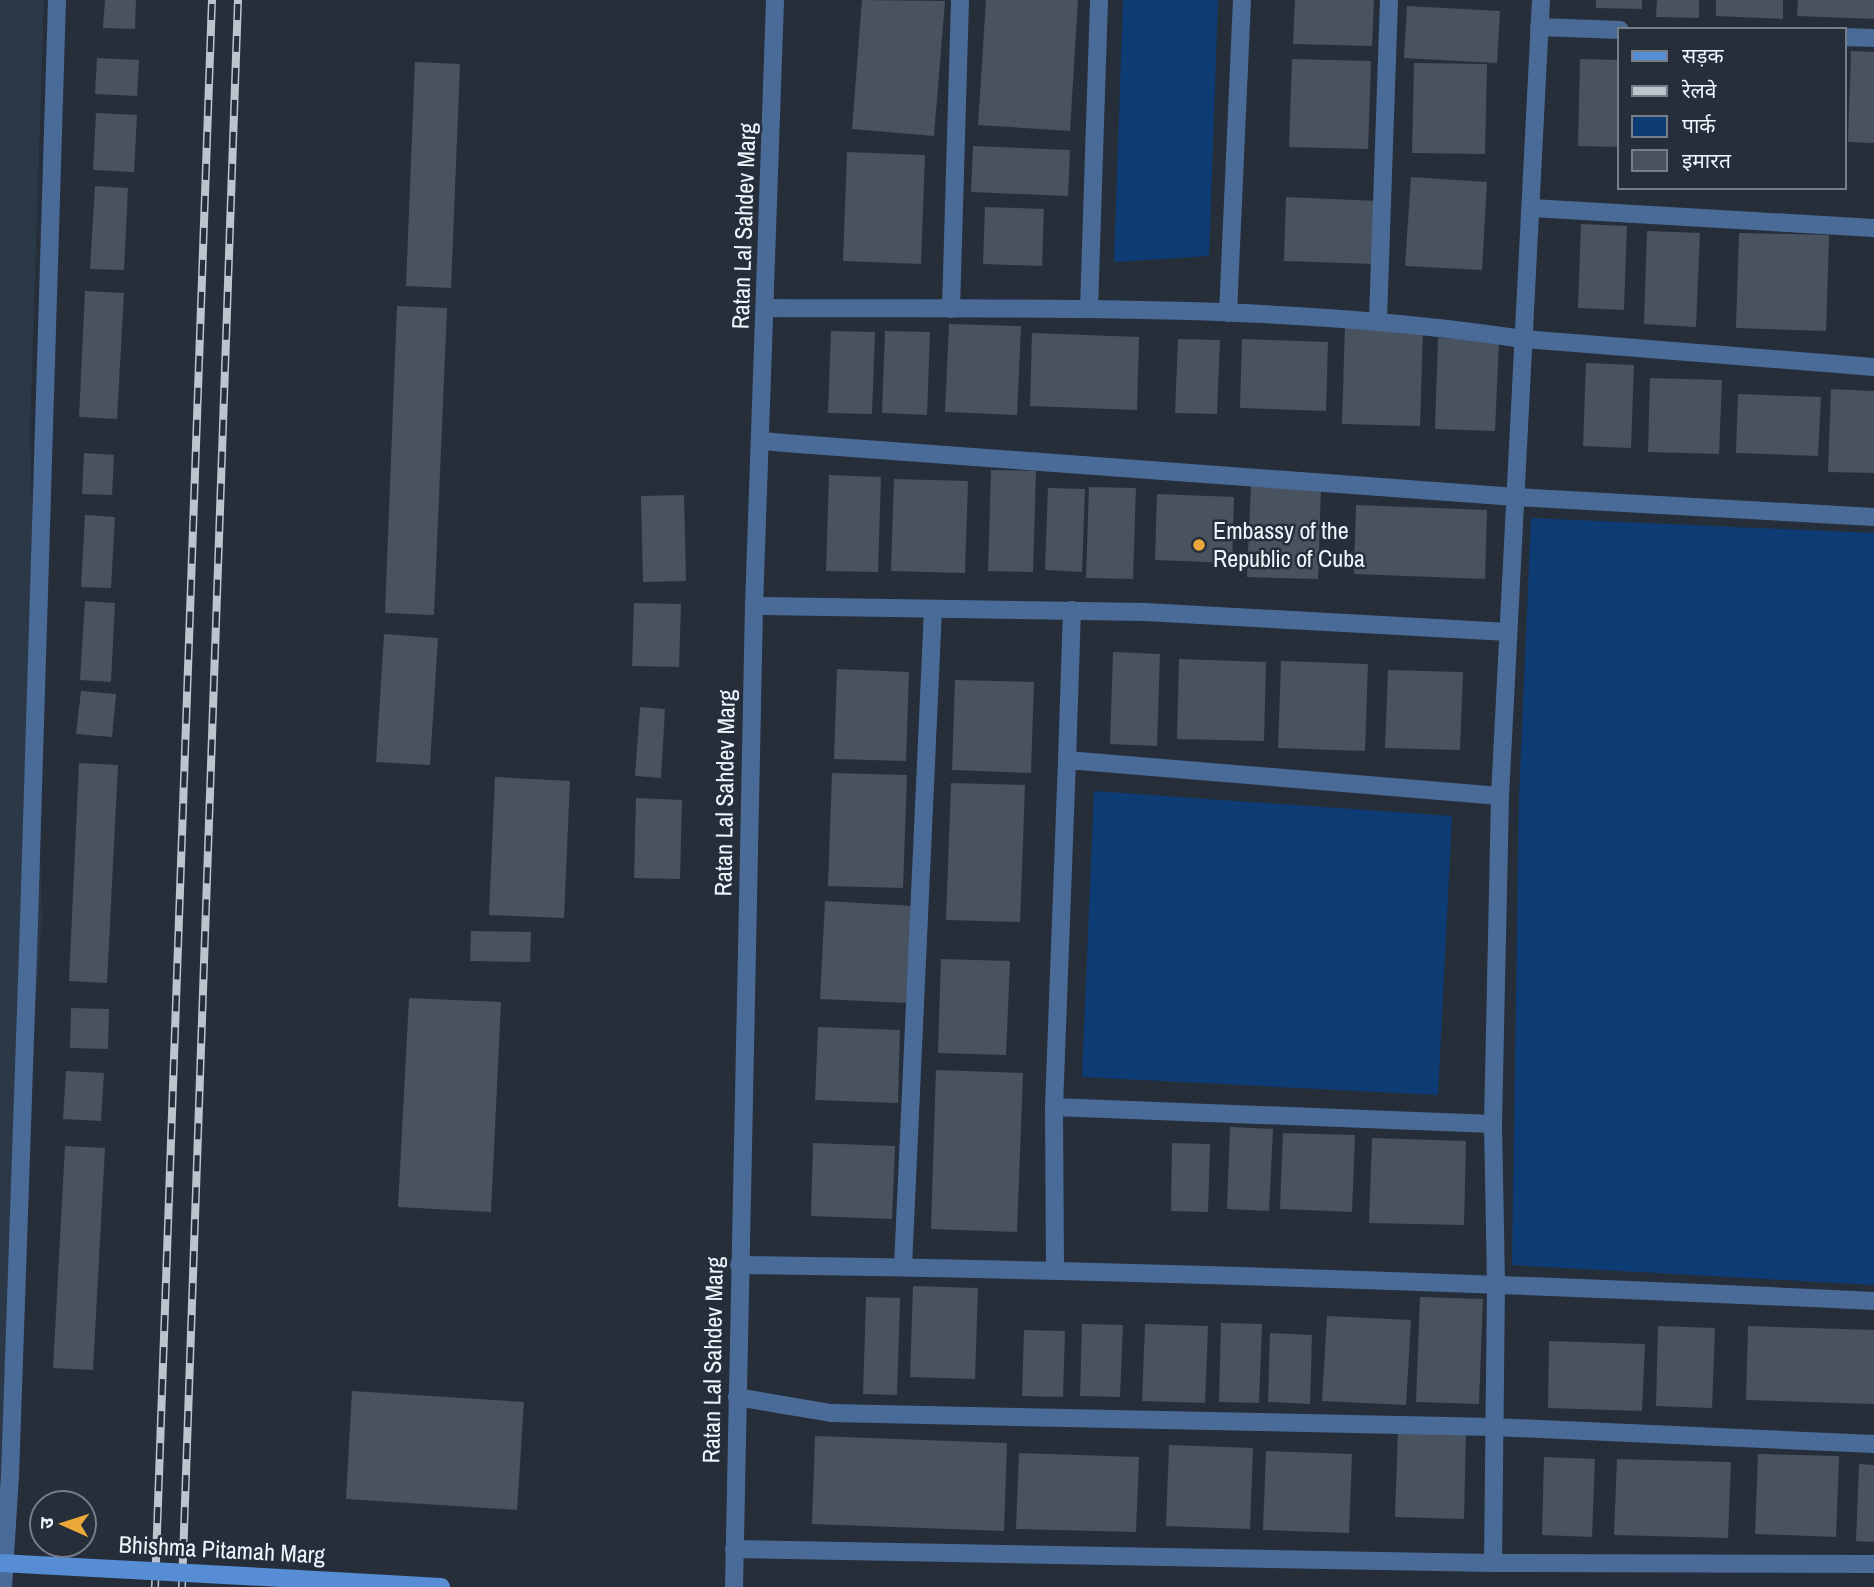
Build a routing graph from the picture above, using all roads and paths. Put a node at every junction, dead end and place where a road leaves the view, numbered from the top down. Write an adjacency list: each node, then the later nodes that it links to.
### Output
1 (57, 0): 44 (street)
2 (775, 0): 14 (street, Ratan Lal Sahdev Marg)
3 (960, 0): 15 (street)
4 (1099, 0): 16 (street)
5 (1242, 0): 17 (street)
6 (1389, 0): 18 (street)
7 (1541, 0): 8 (street)
8 (1539, 27): 9 (street); 12 (street)
9 (1618, 30)
10 (1846, 37): 11 (street)
11 (1874, 38)
12 (1532, 208): 13 (street); 19 (street)
13 (1874, 228)
14 (766, 308): 15 (street); 21 (street, Ratan Lal Sahdev Marg)
15 (951, 309): 16 (street)
16 (1089, 309): 17 (street)
17 (1228, 313): 18 (street)
18 (1378, 319): 19 (street)
19 (1523, 339): 20 (street); 22 (street)
20 (1874, 367)
21 (761, 441): 22 (street); 24 (street, Ratan Lal Sahdev Marg)
22 (1516, 497): 23 (street); 27 (street)
23 (1874, 517)
24 (754, 606): 25 (street); 32 (street, Ratan Lal Sahdev Marg)
25 (933, 609): 26 (street); 33 (street)
26 (1072, 610): 27 (street); 28 (street)
27 (1508, 632): 29 (street)
28 (1067, 760): 29 (street); 30 (street)
29 (1500, 796): 31 (street)
30 (1054, 1107): 31 (street); 34 (street)
31 (1493, 1124): 35 (street)
32 (739, 1265): 33 (street); 37 (street, Ratan Lal Sahdev Marg)
33 (903, 1267): 34 (street)
34 (1055, 1269): 35 (street)
35 (1496, 1283): 36 (street); 38 (street)
36 (1874, 1301)
37 (737, 1396): 38 (street); 40 (street, Ratan Lal Sahdev Marg)
38 (1494, 1427): 39 (street); 42 (street)
39 (1874, 1444)
40 (734, 1549): 42 (street); 46 (street, Ratan Lal Sahdev Marg)
41 (0, 1563): 45 (main road, Bhishma Pitamah Marg, bridge)
42 (1493, 1563): 43 (street)
43 (1874, 1564)
44 (3, 1587)
45 (441, 1587)
46 (734, 1587)

